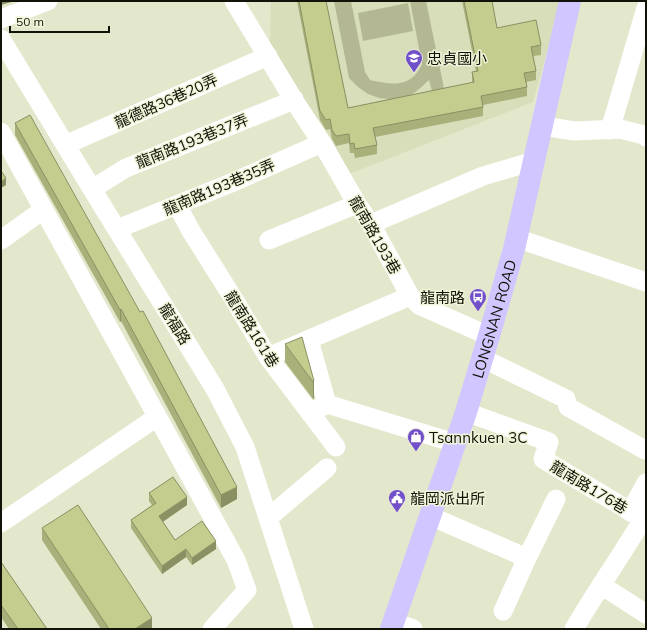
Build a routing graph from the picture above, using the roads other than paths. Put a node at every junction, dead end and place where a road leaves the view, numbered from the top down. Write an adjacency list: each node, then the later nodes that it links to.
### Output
1 (48, 1): 5 (street)
2 (234, 1): 7 (street, 龍南路193巷)
3 (570, 1): 9 (main road, LONGNAN ROAD)
4 (646, 8): 10 (street)
5 (1, 19)
6 (1, 40): 14 (street, 龍福路)
7 (268, 56): 8 (street, 龍南路193巷); 14 (street, 龍德路36巷20弄)
8 (294, 99): 13 (street, 龍南路193巷); 16 (street, 龍南路193巷37弄)
9 (542, 126): 10 (street); 15 (main road, LONGNAN ROAD)
10 (610, 130): 12 (street)
11 (1, 132): 19 (street)
12 (645, 134)
13 (322, 143): 17 (street, 龍南路193巷); 18 (street, 龍南路193巷35弄)
14 (65, 145): 16 (street, 龍福路)
15 (534, 161): 20 (street); 22 (main road, LONGNAN ROAD)
16 (92, 189): 21 (street, 龍福路)
17 (357, 204): 20 (street, 龍南路193巷); 24 (street)
18 (177, 205): 21 (street, 龍南路193巷35弄); 29 (street, 龍南路161巷)
19 (44, 210): 23 (street); 34 (street)
20 (371, 224): 26 (street, 龍南路193巷)
21 (117, 229): 43 (street, 龍福路)
22 (516, 238): 25 (street); 27 (main road, LONGNAN ROAD)
23 (1, 240)
24 (269, 240)
25 (646, 282)
26 (410, 296): 27 (street, 龍南路193巷); 28 (street)
27 (489, 336): 30 (main road, LONGNAN ROAD)
28 (309, 340): 29 (street); 31 (street)
29 (268, 358): 33 (street, 龍南路161巷)
30 (482, 358): 32 (main road, LONGNAN ROAD); 37 (street)
31 (327, 404): 33 (street); 35 (street)
32 (466, 412): 35 (main road, LONGNAN ROAD); 41 (street, 龍南路176巷)
33 (310, 413): 36 (street, 龍南路161巷)
34 (157, 417): 44 (street); 51 (street)
35 (455, 443): 42 (main road, LONGNAN ROAD)
36 (336, 447)
37 (645, 450)
38 (327, 468): 43 (street)
39 (646, 483): 41 (street)
40 (556, 499): 46 (street)
41 (640, 515): 45 (street)
42 (430, 516): 46 (street); 50 (main road, LONGNAN ROAD)
43 (268, 518): 52 (street, 龍福路)
44 (1, 523)
45 (640, 539): 47 (street)
46 (527, 558): 48 (street)
47 (601, 585): 49 (street); 53 (street)
48 (503, 611)
49 (646, 614)
50 (399, 627)
51 (212, 629)
52 (304, 629)
53 (574, 629)

